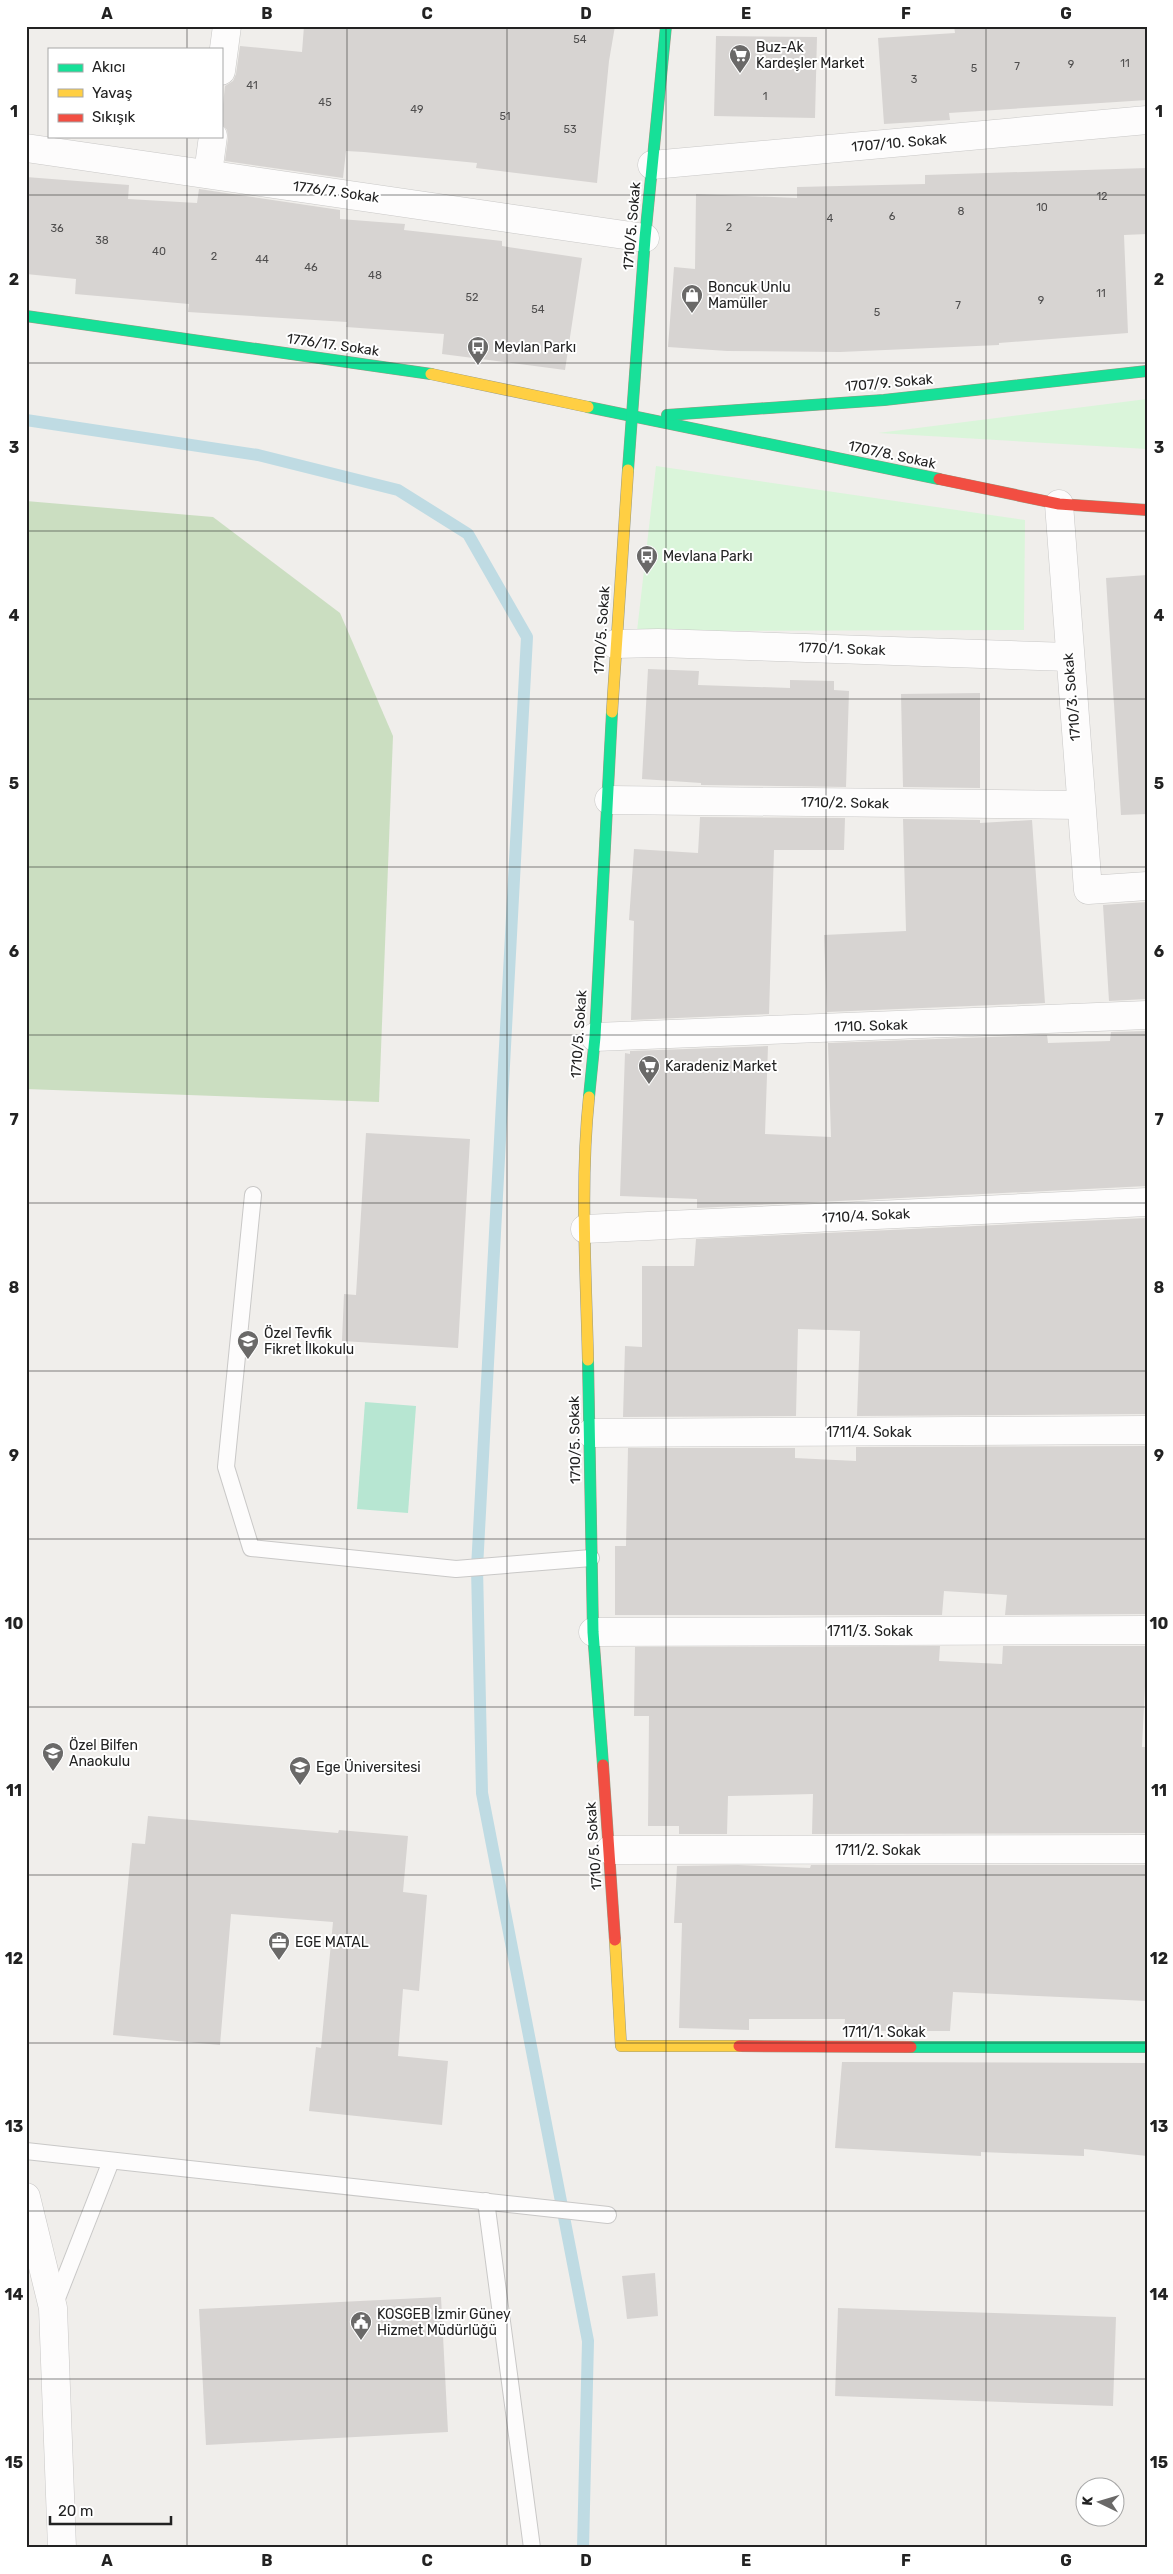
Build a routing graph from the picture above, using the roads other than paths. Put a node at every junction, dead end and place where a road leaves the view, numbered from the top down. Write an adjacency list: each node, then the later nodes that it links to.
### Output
1 (227, 26): 3 (street)
2 (666, 26): 7 (street, 1710/5. Sokak)
3 (222, 64)
4 (1147, 120): 7 (street, 1707/10. Sokak)
5 (213, 138): 8 (street)
6 (26, 148): 8 (street, 1776/7. Sokak)
7 (652, 165): 9 (street, 1710/5. Sokak)
8 (208, 174): 9 (street, 1776/7. Sokak)
9 (645, 238): 12 (street, 1710/5. Sokak)
10 (26, 316): 12 (street, 1776/17. Sokak)
11 (1147, 371): 12 (street, 1707/9. Sokak)
12 (633, 417): 13 (street, 1707/8. Sokak); 15 (street, 1710/5. Sokak)
13 (1059, 504): 14 (street, 1707/8. Sokak); 16 (street, 1710/3. Sokak)
14 (1147, 510)
15 (615, 644): 16 (street, 1770/1. Sokak); 17 (street, 1710/5. Sokak)
16 (1069, 657): 18 (street, 1710/3. Sokak)
17 (609, 800): 18 (street, 1710/2. Sokak); 21 (street, 1710/5. Sokak)
18 (1082, 805): 19 (street, 1710/3. Sokak)
19 (1147, 886)
20 (1147, 1015): 21 (street, 1710. Sokak)
21 (595, 1037): 24 (street, 1710/5. Sokak)
22 (253, 1195): 27 (lane)
23 (1147, 1202): 24 (street, 1710/4. Sokak)
24 (585, 1229): 26 (street, 1710/5. Sokak)
25 (1147, 1430): 26 (street, 1711/4. Sokak)
26 (591, 1433): 27 (street, 1710/5. Sokak)
27 (591, 1558): 29 (street, 1710/5. Sokak)
28 (1147, 1630): 29 (street, 1711/3. Sokak)
29 (593, 1632): 31 (street, 1710/5. Sokak)
30 (1147, 1849): 31 (street, 1711/2. Sokak)
31 (610, 1850): 32 (street, 1710/5. Sokak)
32 (621, 2046): 33 (street, 1711/1. Sokak)
33 (1147, 2047)
34 (26, 2151): 35 (lane)
35 (111, 2161): 37 (lane); 39 (lane)
36 (26, 2197): 39 (street)
37 (486, 2201): 38 (lane); 41 (lane)
38 (608, 2215)
39 (53, 2308): 40 (street)
40 (62, 2548)
41 (532, 2548)

